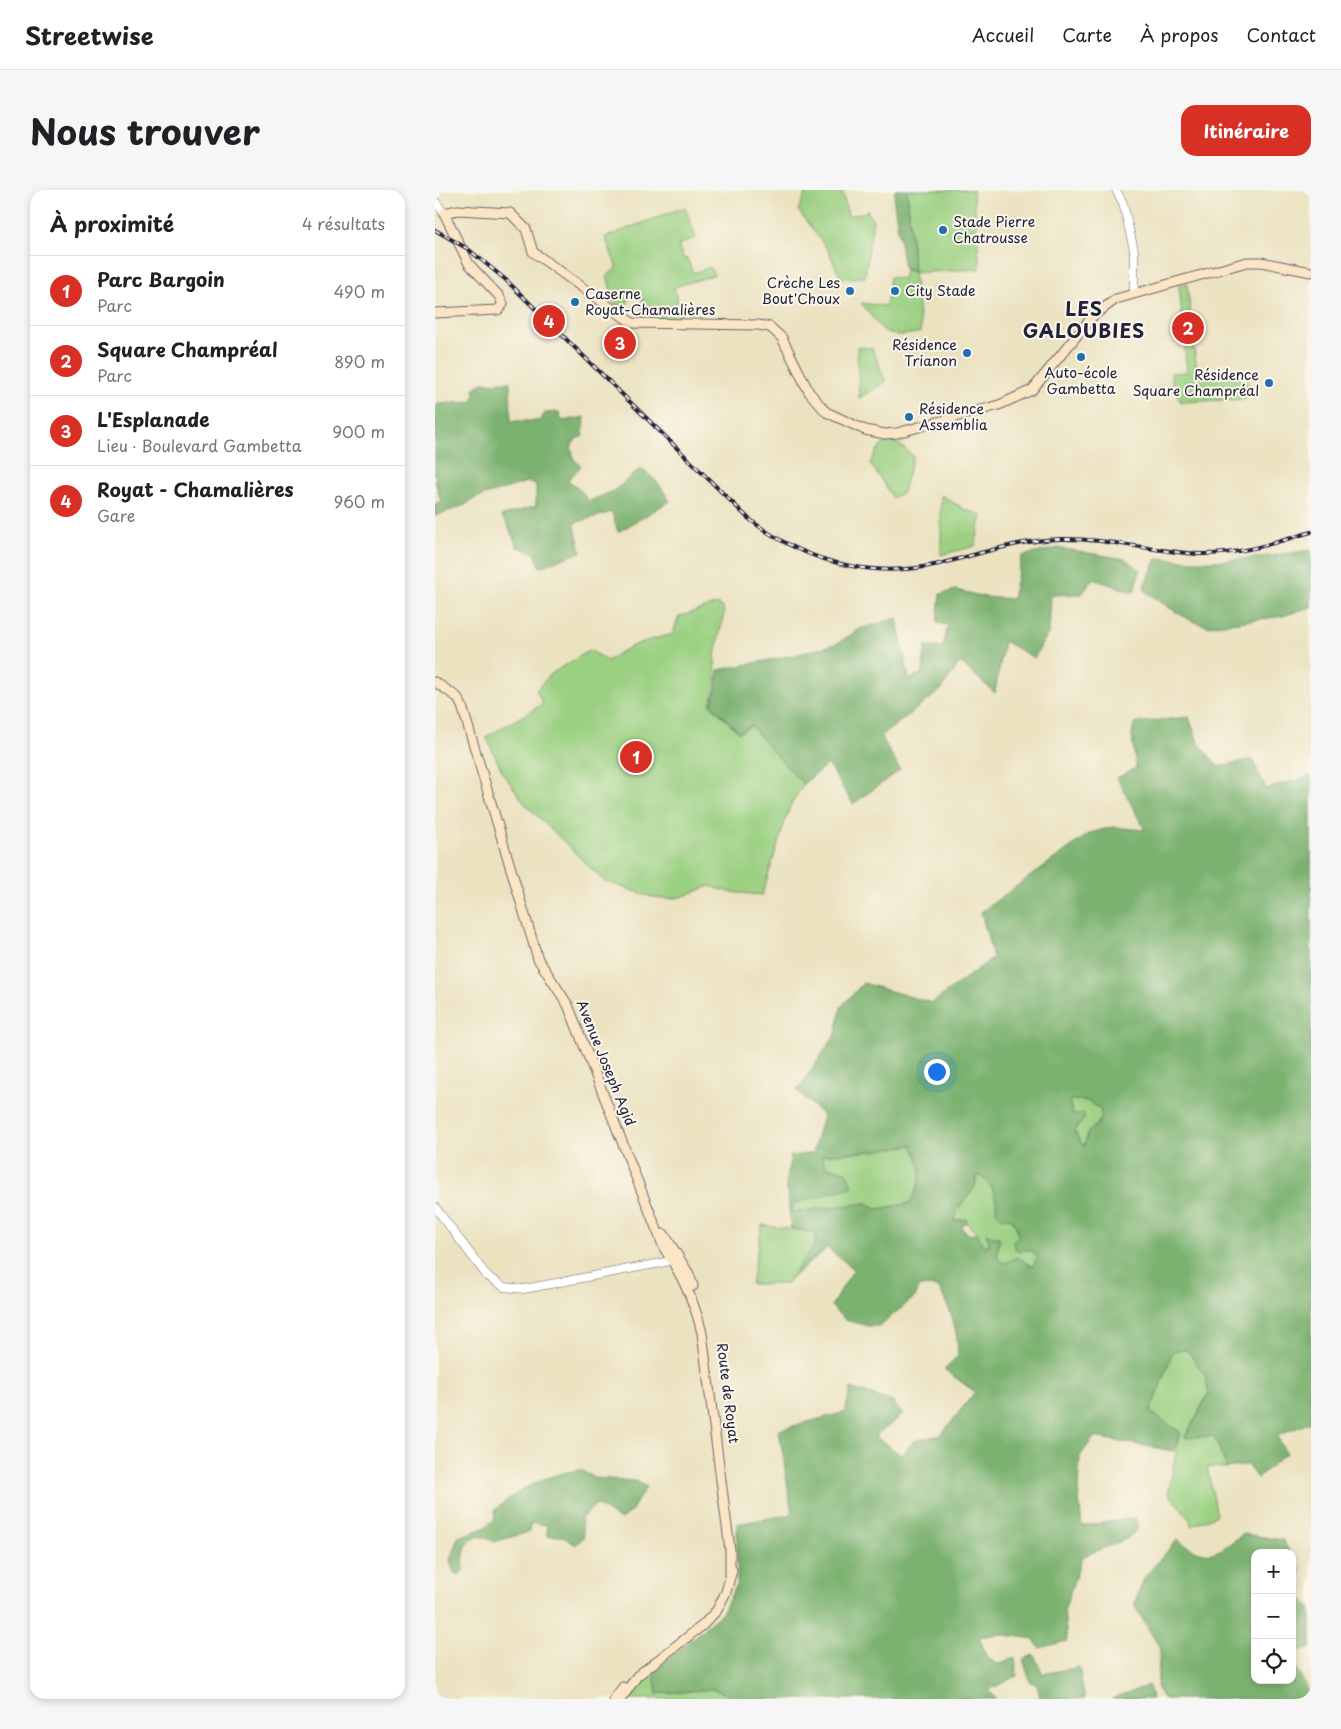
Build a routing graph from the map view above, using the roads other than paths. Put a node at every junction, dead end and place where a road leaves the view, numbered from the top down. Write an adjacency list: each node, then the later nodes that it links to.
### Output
1 (1116, 190): 5 (street)
2 (435, 200): 3 (street)
3 (444, 213): 5 (main road); 6 (main road)
4 (1311, 272): 5 (main road)
5 (1134, 294)
6 (435, 313)
7 (435, 682): 9 (main road, Avenue Joseph Agid)
8 (435, 1207): 11 (street)
9 (657, 1224): 10 (main road, Avenue Joseph Agid); 10 (main road, Route de Royat)
10 (669, 1255): 11 (street); 11 (street); 12 (main road, Route de Royat)
11 (657, 1263)
12 (665, 1652): 13 (main road, Route de Royat); 14 (main road, Route de Royat)
13 (614, 1699)
14 (621, 1699)

